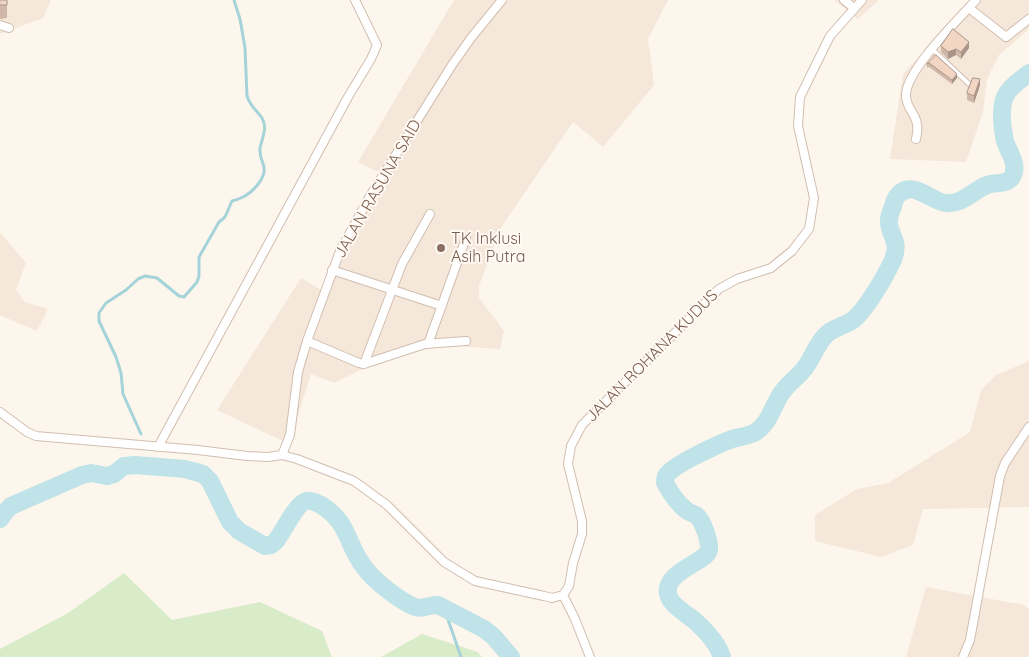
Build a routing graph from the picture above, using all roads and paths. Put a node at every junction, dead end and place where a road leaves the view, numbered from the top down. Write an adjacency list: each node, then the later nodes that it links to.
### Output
1 (355, 0): 25 (street)
2 (502, 0): 16 (street, JALAN RASUNA SAID)
3 (844, 0): 6 (street)
4 (862, 0): 6 (street, JALAN ROHANA KUDUS)
5 (976, 0): 7 (street)
6 (854, 8): 27 (street, JALAN ROHANA KUDUS)
7 (969, 8): 8 (street); 11 (street)
8 (1029, 20)
9 (0, 25): 10 (street)
10 (9, 28)
11 (932, 49): 12 (lane); 13 (street)
12 (969, 84)
13 (916, 138)
14 (430, 214): 17 (street)
15 (466, 238): 18 (street)
16 (332, 270): 17 (street); 19 (street, JALAN RASUNA SAID)
17 (393, 290): 18 (street); 22 (street)
18 (442, 306): 21 (street)
19 (307, 341): 22 (street); 26 (street, JALAN RASUNA SAID)
20 (466, 341): 21 (street)
21 (428, 344): 22 (street)
22 (364, 364)
23 (0, 412): 25 (street)
24 (1029, 426): 29 (street)
25 (158, 447): 26 (street)
26 (282, 455): 27 (street)
27 (563, 595): 28 (street)
28 (590, 657)
29 (963, 657)

